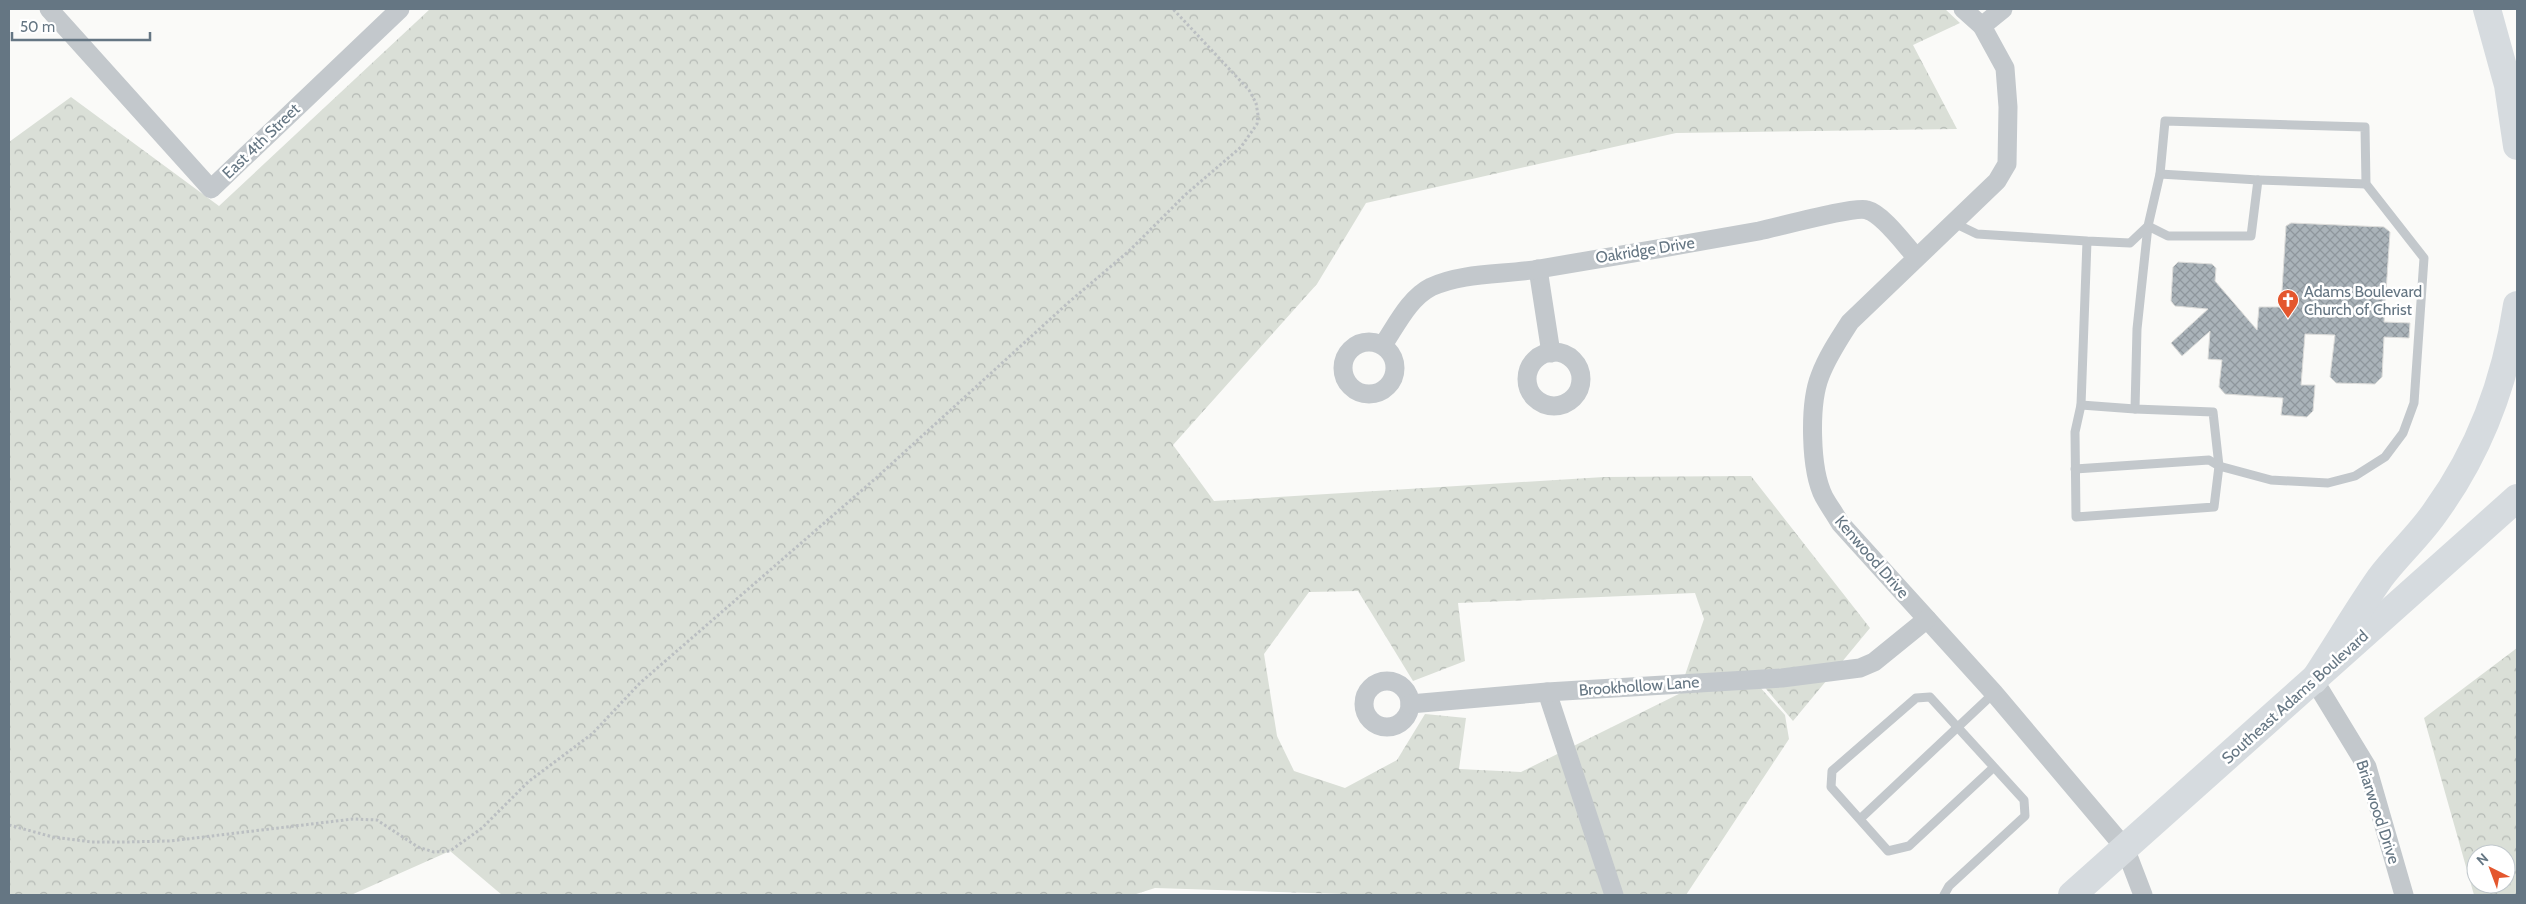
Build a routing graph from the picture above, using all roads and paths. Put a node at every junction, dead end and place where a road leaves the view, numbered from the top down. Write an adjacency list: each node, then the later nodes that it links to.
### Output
1 (49, 9): 2 (street, East 4th Street)
2 (400, 9)
3 (1173, 9): 33 (path)
4 (1963, 9): 7 (street, Kenwood Drive)
5 (2003, 9): 7 (street)
6 (2488, 9): 8 (main road)
7 (1982, 26): 12 (street, Kenwood Drive)
8 (2517, 146)
9 (2160, 174): 10 (lane); 11 (lane); 13 (lane)
10 (2258, 180): 11 (lane); 13 (lane)
11 (2366, 184): 22 (lane)
12 (1952, 222): 14 (lane); 15 (street, Kenwood Drive)
13 (2148, 226): 14 (lane); 21 (lane)
14 (2088, 241): 20 (lane)
15 (1916, 257): 16 (street, Oakridge Drive); 25 (street, Kenwood Drive)
16 (1538, 269): 18 (street, Oakridge Drive); 19 (street)
17 (2517, 305): 26 (main road)
18 (1383, 345)
19 (1550, 353)
20 (2081, 405): 21 (lane); 23 (lane)
21 (2135, 409): 22 (lane)
22 (2219, 466): 23 (lane); 23 (lane)
23 (2075, 469)
24 (2517, 498): 26 (main road, Southeast Adams Boulevard)
25 (1927, 619): 27 (street, Brookhollow Lane); 28 (street, Kenwood Drive)
26 (2314, 680): 34 (main road, Southeast Adams Boulevard); 39 (street, Briarwood Drive)
27 (1547, 692): 29 (street, Brookhollow Lane); 35 (street)
28 (1994, 693): 30 (lane); 34 (street, Kenwood Drive)
29 (1410, 704)
30 (1958, 727): 31 (lane); 32 (lane); 32 (lane)
31 (1994, 767): 32 (lane); 36 (lane)
32 (1860, 820)
33 (9, 825)
34 (2126, 848): 37 (main road, Southeast Adams Boulevard); 38 (street)
35 (1614, 895)
36 (1944, 895)
37 (2072, 895)
38 (2143, 895)
39 (2404, 895)

